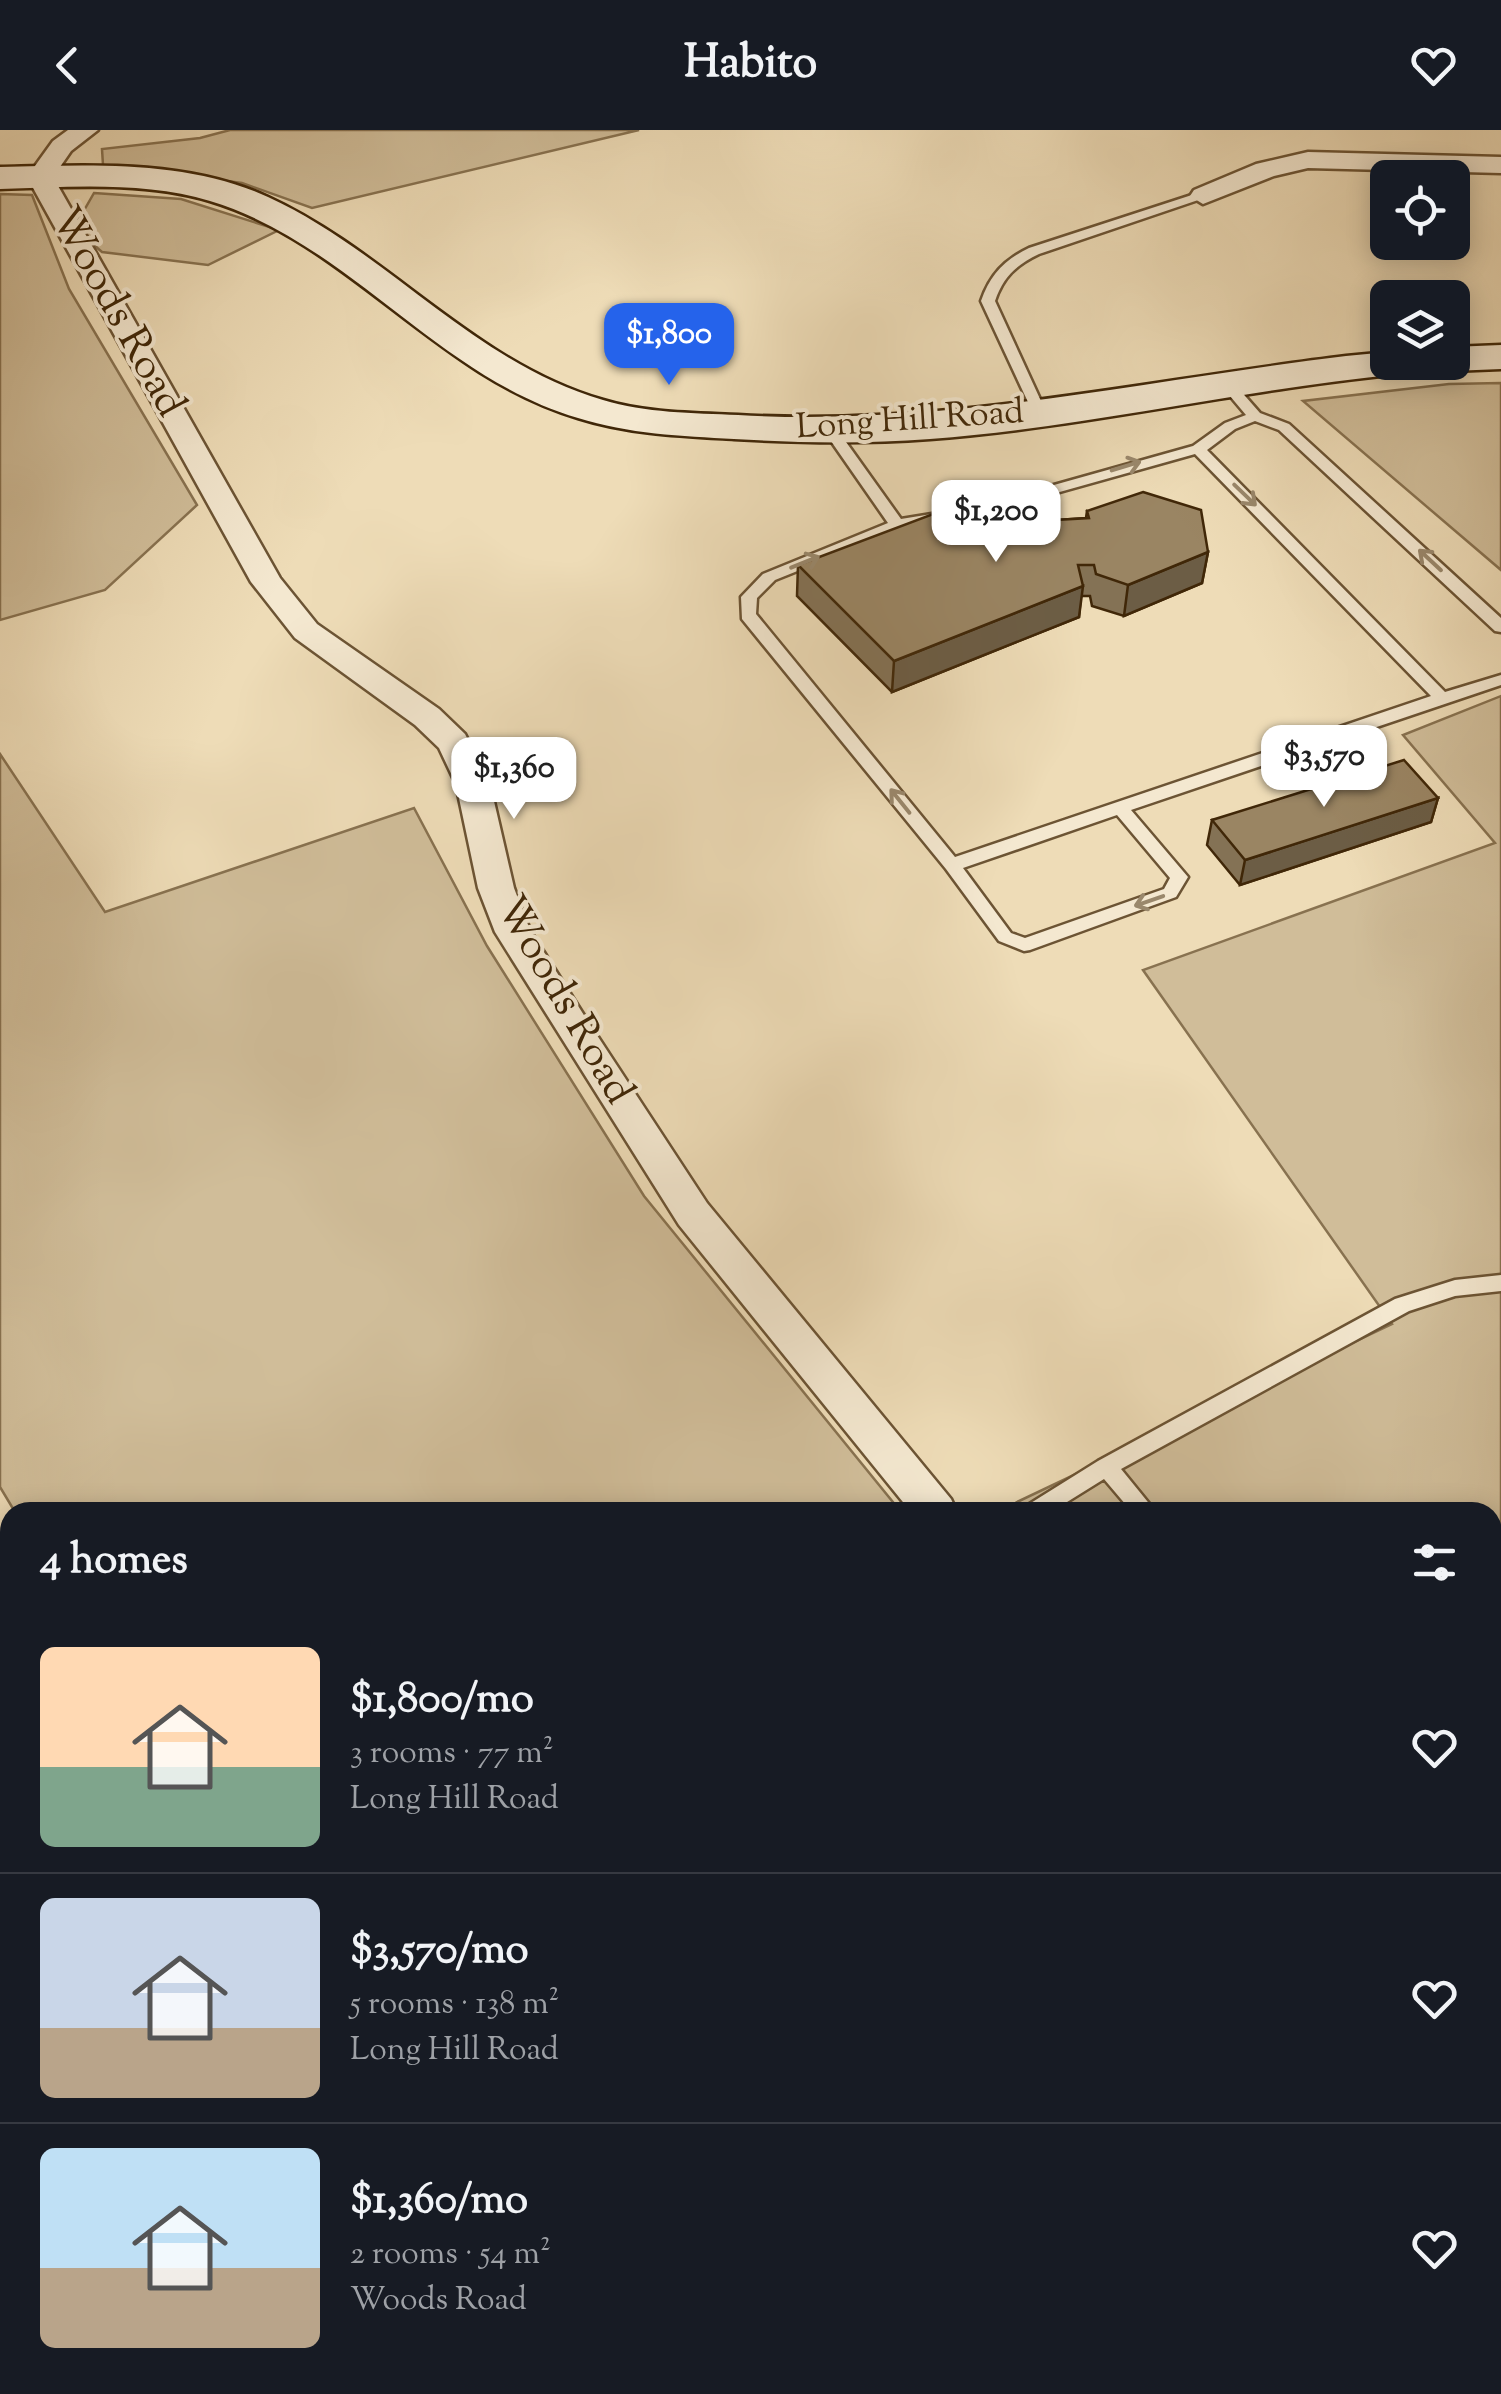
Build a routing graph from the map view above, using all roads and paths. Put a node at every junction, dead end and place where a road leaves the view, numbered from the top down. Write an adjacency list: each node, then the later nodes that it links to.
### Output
1 (85, 130): 3 (street)
2 (1501, 165): 5 (street)
3 (40, 177): 4 (street, Long Hill Road); 12 (street, Long Hill Road); 22 (street, Woods Road)
4 (0, 178)
5 (1202, 196): 10 (lane)
6 (1501, 357): 7 (street)
7 (1470, 359)
8 (1370, 366): 9 (street, Long Hill Road)
9 (1226, 383): 10 (street, Long Hill Road); 11 (lane)
10 (1039, 412): 12 (street, Long Hill Road)
11 (1255, 416): 13 (lane); 15 (lane, one-way to 11)
12 (830, 431): 14 (lane)
13 (1198, 449): 14 (lane, one-way to 13); 17 (lane, one-way to 17)
14 (897, 525): 19 (lane, one-way to 14)
15 (1501, 628)
16 (1501, 680): 17 (lane)
17 (1442, 698): 18 (lane)
18 (1120, 808): 19 (lane); 19 (lane, one-way to 19)
19 (952, 864)
20 (1501, 1283): 21 (lane)
21 (1106, 1467): 23 (lane); 24 (lane)
22 (928, 1502)
23 (1050, 1502)
24 (1136, 1502)

